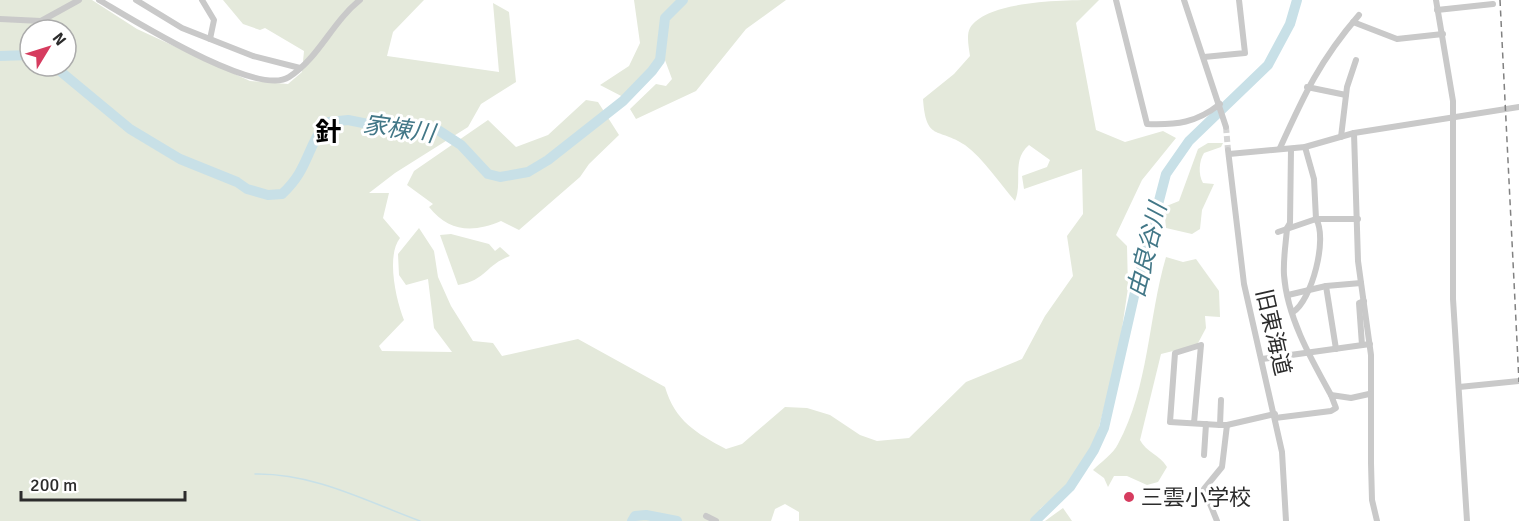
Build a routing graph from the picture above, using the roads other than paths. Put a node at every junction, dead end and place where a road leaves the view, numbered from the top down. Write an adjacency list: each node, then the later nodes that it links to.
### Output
1 (79, 0): 13 (street)
2 (99, 0): 19 (street)
3 (136, 0): 16 (street)
4 (202, 0): 16 (street)
5 (360, 0): 19 (street)
6 (1116, 0): 22 (street)
7 (1184, 0): 17 (street)
8 (1239, 0): 17 (street)
9 (1436, 0): 11 (street)
10 (1493, 4): 11 (street)
11 (1437, 10): 15 (street)
12 (1359, 15): 14 (street)
13 (0, 19)
14 (1353, 22): 15 (street); 20 (street)
15 (1443, 34): 24 (street)
16 (210, 39): 19 (street)
17 (1204, 57): 22 (street)
18 (1356, 60): 21 (street)
19 (300, 68)
20 (1307, 87): 21 (street); 29 (street)
21 (1346, 94): 27 (street)
22 (1220, 105): 25 (street)
23 (1519, 107): 24 (street)
24 (1453, 115): 26 (street); 47 (street)
25 (1226, 127)
26 (1354, 133): 27 (street); 32 (street)
27 (1341, 137): 28 (street)
28 (1305, 147): 30 (street); 31 (street)
29 (1280, 148): 30 (street); 45 (street, 旧東海道)
30 (1291, 149): 33 (street)
31 (1316, 219): 32 (street); 33 (street); 37 (street)
32 (1358, 219): 35 (street)
33 (1287, 228): 34 (street); 38 (street)
34 (1278, 232)
35 (1361, 283): 36 (street); 39 (street)
36 (1326, 286): 37 (street); 43 (street)
37 (1310, 291): 38 (street); 40 (street)
38 (1288, 295): 40 (street)
39 (1364, 301): 41 (street); 42 (street)
40 (1293, 312): 44 (street)
41 (1370, 344): 42 (street); 48 (street)
42 (1362, 345): 43 (street)
43 (1336, 349): 44 (street)
44 (1308, 353): 45 (street); 49 (street)
45 (1262, 358): 51 (street, 旧東海道)
46 (1519, 381): 47 (street)
47 (1459, 387): 61 (street)
48 (1370, 394): 49 (street); 60 (street)
49 (1331, 395): 51 (street)
50 (1221, 400): 54 (street)
51 (1275, 416): 54 (street); 59 (street, 旧東海道)
52 (1194, 423): 52 (street); 53 (street)
53 (1206, 424): 54 (street); 55 (street)
54 (1223, 425): 58 (street)
55 (1204, 455)
56 (706, 516): 57 (street)
57 (716, 521)
58 (1217, 521)
59 (1286, 521)
60 (1377, 521)
61 (1467, 521)

